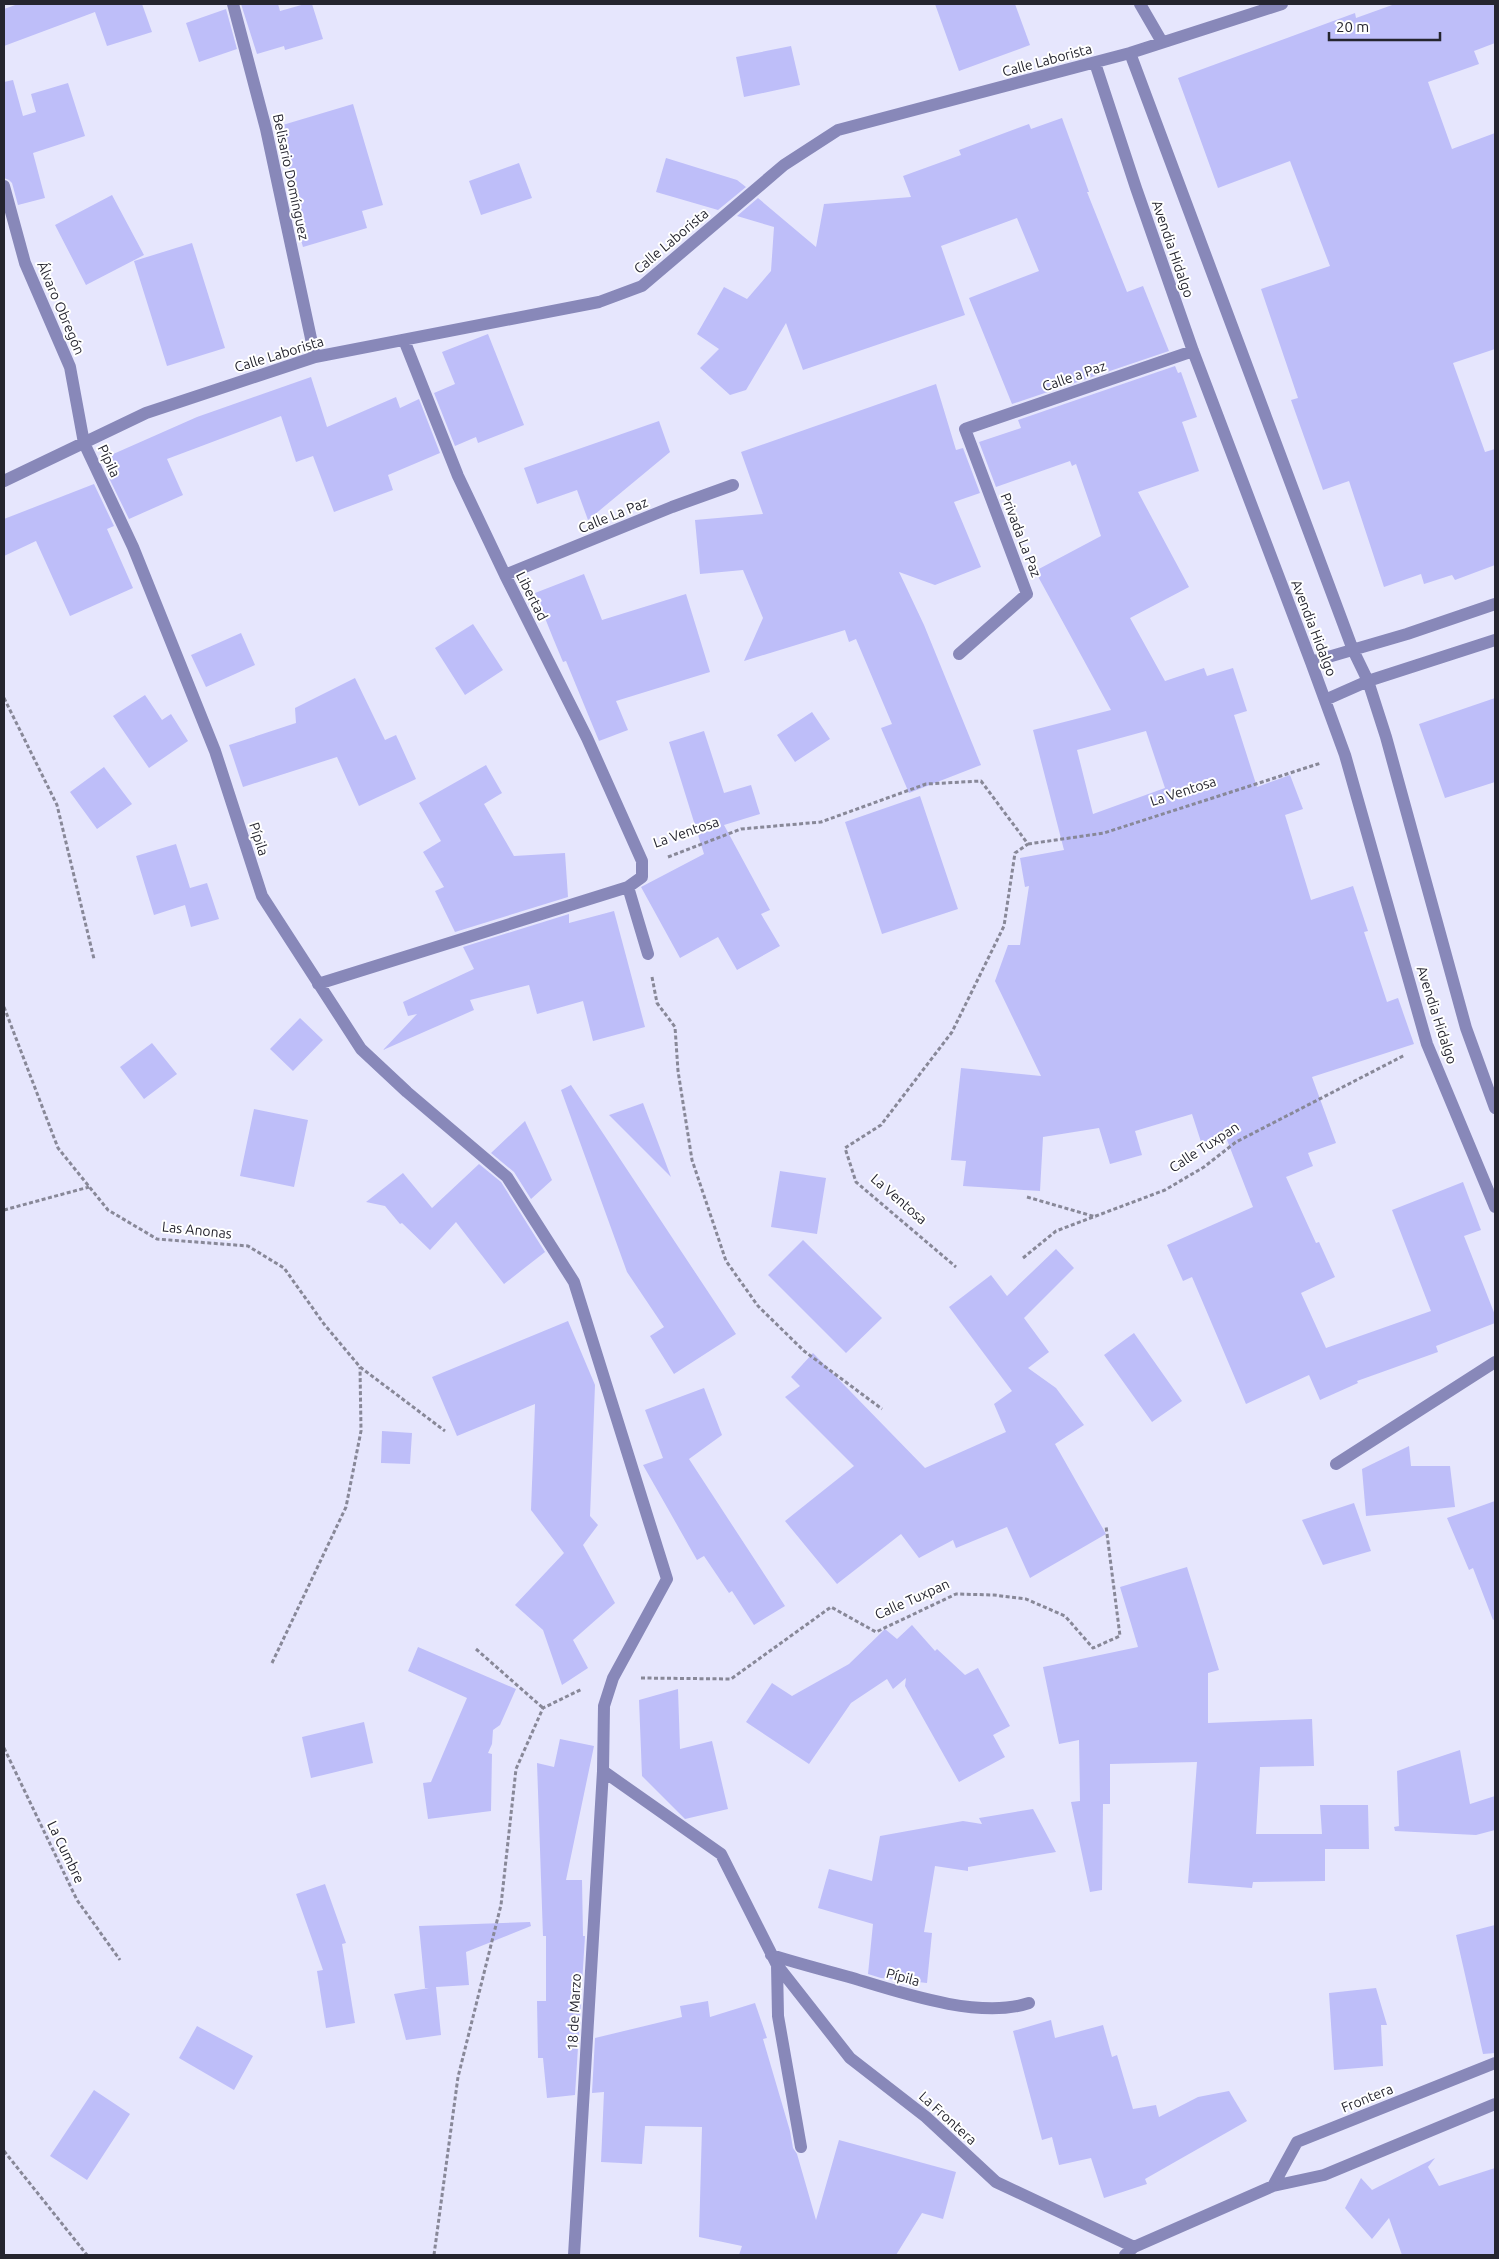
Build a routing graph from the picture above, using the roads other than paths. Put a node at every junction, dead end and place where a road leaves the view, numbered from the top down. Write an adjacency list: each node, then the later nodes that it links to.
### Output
1 (234, 4): 10 (street, Belisario Domínguez)
2 (1140, 4): 4 (street)
3 (1282, 4): 4 (street, Calle Laborista)
4 (1162, 42): 5 (street, Calle Laborista)
5 (1130, 53): 6 (street, Calle Laborista); 18 (street, Avendia Hidalgo)
6 (1095, 63): 8 (street, Calle Laborista); 9 (street, Avendia Hidalgo)
7 (4, 186): 12 (street, Álvaro Obregón)
8 (404, 340): 10 (street, Calle Laborista); 15 (street, Libertad)
9 (1192, 351): 11 (street, Calle a Paz); 20 (street, Avendia Hidalgo)
10 (314, 357): 12 (street, Calle Laborista)
11 (965, 429): 19 (street, Privada La Paz)
12 (84, 443): 13 (street, Calle Laborista); 26 (street, Pípila)
13 (4, 481)
14 (733, 485): 15 (street, Calle La Paz)
15 (505, 575): 23 (street, Libertad)
16 (1495, 604): 18 (street)
17 (1495, 640): 21 (street)
18 (1354, 650): 20 (street); 21 (street, Avendia Hidalgo)
19 (959, 654)
20 (1312, 662): 22 (street, Avendia Hidalgo)
21 (1368, 681): 22 (street); 27 (street, Avendia Hidalgo)
22 (1325, 700): 28 (street, Avendia Hidalgo)
23 (642, 861): 24 (street, La Ventosa)
24 (628, 887): 25 (street); 26 (street)
25 (648, 954)
26 (318, 984): 31 (street, Pípila)
27 (1495, 1108)
28 (1495, 1207)
29 (1495, 1362): 30 (street)
30 (1336, 1464)
31 (613, 1678): 32 (street, 18 de Marzo)
32 (603, 1771): 33 (street); 40 (street, 18 de Marzo)
33 (774, 1960): 34 (street, Pípila); 37 (street); 39 (street, La Frontera)
34 (1029, 2003)
35 (1495, 2063): 38 (street, Frontera)
36 (1495, 2104): 38 (street)
37 (802, 2147)
38 (1273, 2186): 39 (street)
39 (1130, 2251)
40 (574, 2255)

